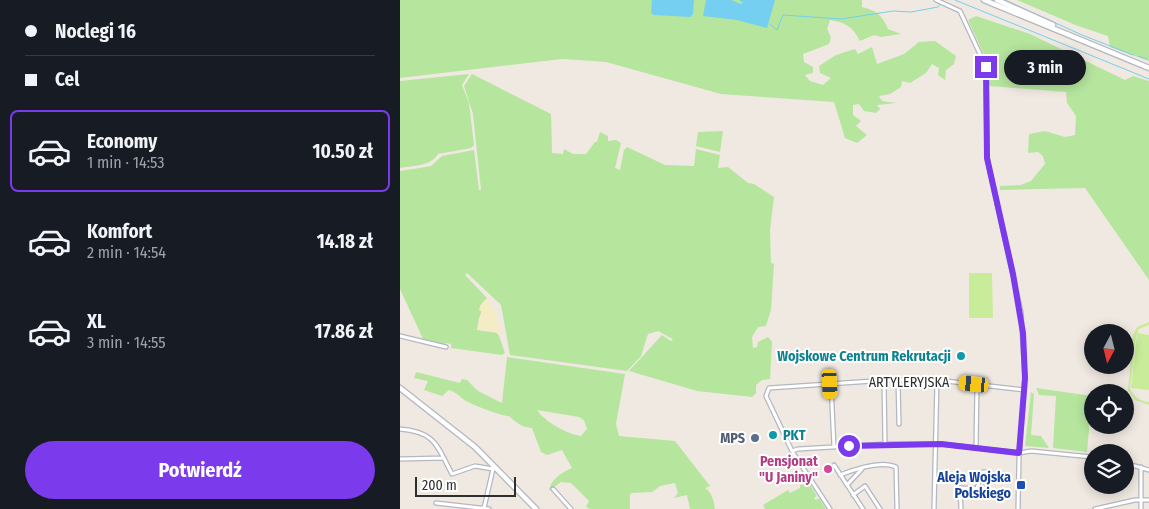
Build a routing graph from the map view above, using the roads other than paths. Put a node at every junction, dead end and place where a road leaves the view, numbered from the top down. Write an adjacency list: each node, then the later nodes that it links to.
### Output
1 (936, 0): 13 (street)
2 (984, 0): 4 (main road)
3 (997, 0): 4 (main road)
4 (1070, 34): 5 (main road)
5 (1149, 68)
6 (400, 336): 7 (street)
7 (446, 347)
8 (884, 380): 9 (street, ARTYLERYJSKA); 11 (street, ARTYLERYJSKA); 17 (street)
9 (898, 380): 10 (street, ARTYLERYJSKA); 15 (street)
10 (937, 380): 12 (street, ARTYLERYJSKA); 18 (street)
11 (830, 384): 19 (street); 21 (street, ARTYLERYJSKA)
12 (977, 384): 13 (street, ARTYLERYJSKA); 20 (street)
13 (1024, 390): 22 (street)
14 (401, 391): 28 (main road)
15 (899, 424)
16 (400, 429): 24 (street)
17 (885, 444): 18 (street); 19 (street)
18 (935, 444): 20 (street); 48 (street)
19 (834, 447): 21 (street)
20 (976, 448): 22 (street)
21 (792, 452): 44 (street)
22 (1019, 453): 23 (street); 50 (street)
23 (1084, 455)
24 (444, 458): 25 (street); 28 (street)
25 (400, 460)
26 (834, 465): 32 (street)
27 (1134, 465): 29 (street)
28 (494, 467): 40 (street); 42 (main road)
29 (1141, 467): 31 (street); 37 (street)
30 (864, 468): 32 (street); 33 (street); 47 (street)
31 (1149, 470)
32 (840, 476): 33 (street)
33 (847, 485): 36 (street)
34 (977, 488): 34 (street); 49 (street)
35 (553, 489): 43 (street)
36 (853, 495): 45 (street); 46 (street)
37 (1141, 499): 38 (street); 51 (street); 52 (street)
38 (1149, 500)
39 (436, 503): 40 (street)
40 (484, 508): 41 (street)
41 (489, 509)
42 (536, 509)
43 (571, 509)
44 (830, 509)
45 (863, 509)
46 (880, 509)
47 (897, 509)
48 (934, 509)
49 (961, 509)
50 (1018, 509)
51 (1095, 509)
52 (1142, 509)

